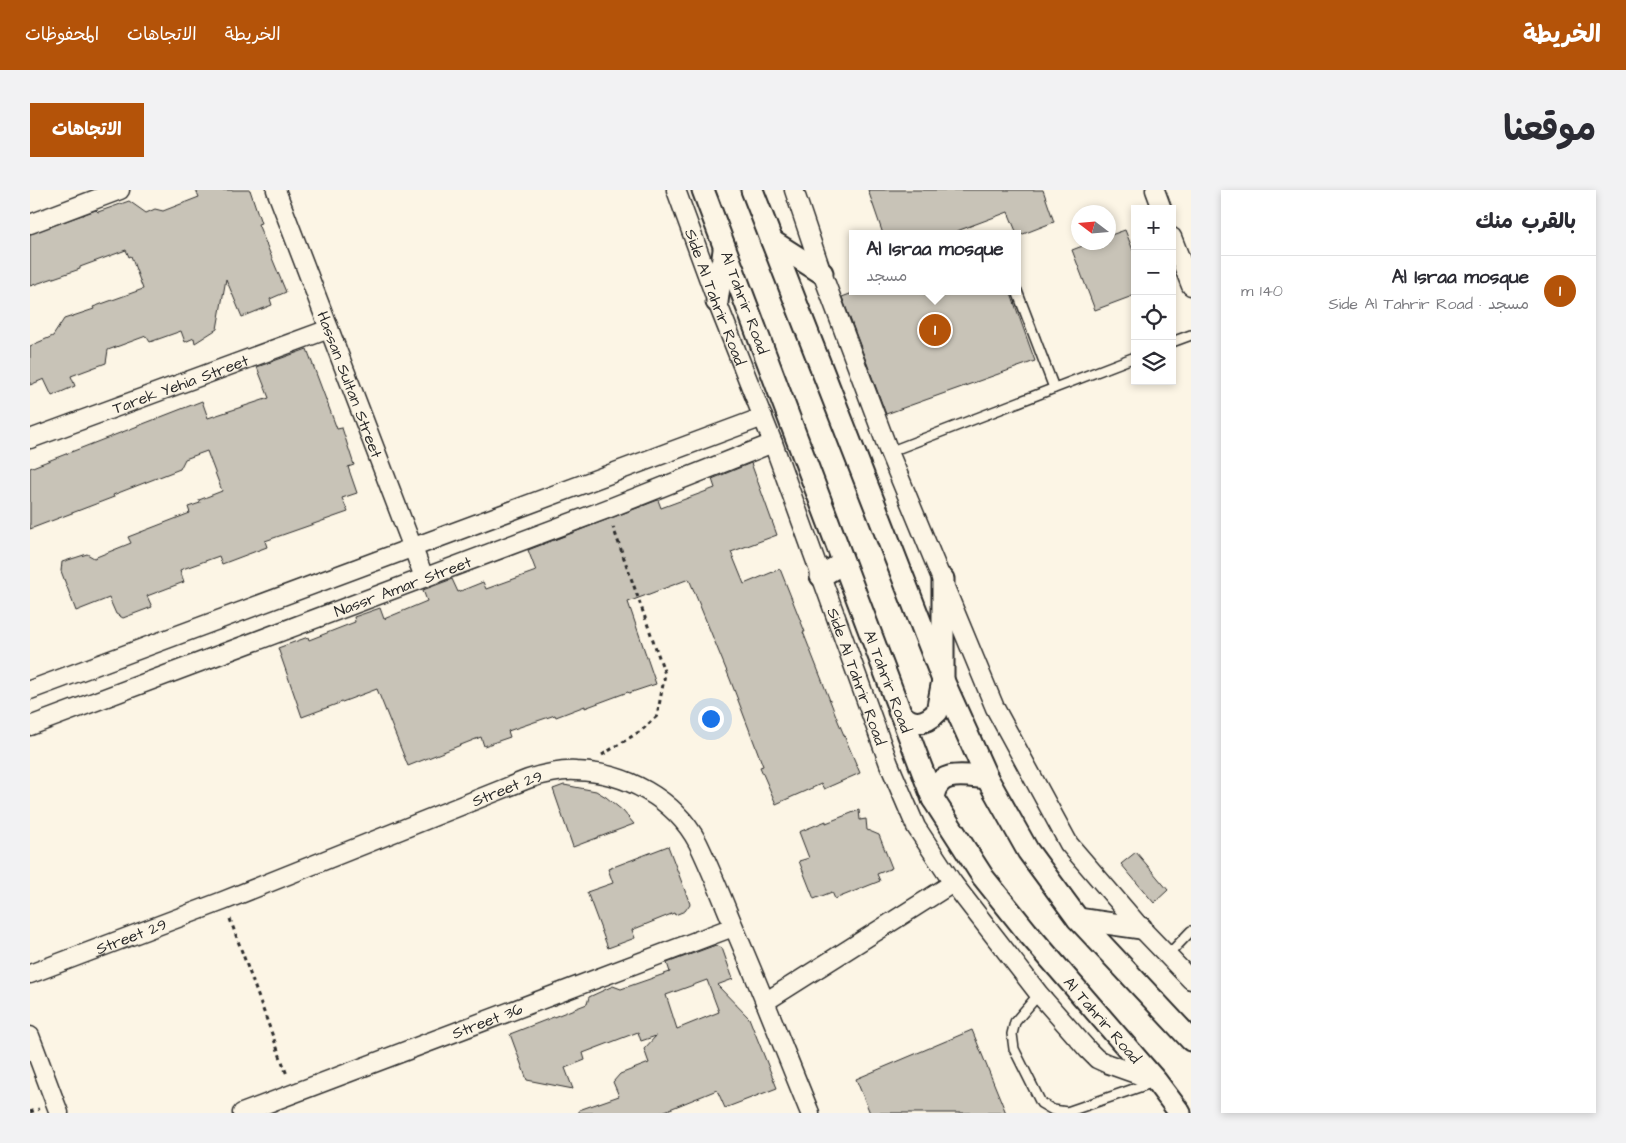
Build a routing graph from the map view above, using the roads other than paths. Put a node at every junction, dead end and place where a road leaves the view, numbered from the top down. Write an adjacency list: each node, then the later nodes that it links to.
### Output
1 (120, 190): 9 (street)
2 (276, 190): 17 (street, Hassan Sultan Street)
3 (676, 190): 16 (street, Side Al Tahrir Road)
4 (703, 190): 12 (street, Al Tahrir Road)
5 (752, 190): 10 (street)
6 (794, 190): 13 (street)
7 (1155, 190): 8 (street)
8 (1161, 205)
9 (30, 224)
10 (772, 241): 13 (street); 31 (street)
11 (1176, 246): 14 (street)
12 (724, 247): 16 (street); 27 (street, Al Tahrir Road)
13 (822, 273): 25 (street)
14 (1189, 277)
15 (1019, 295): 21 (lane)
16 (717, 302): 22 (street, Side Al Tahrir Road)
17 (329, 328): 23 (street, Tarek Yehia Street); 26 (street, Hassan Sultan Street)
18 (1191, 335): 19 (lane)
19 (1176, 341)
20 (1131, 359): 21 (lane)
21 (1054, 388): 25 (lane)
22 (763, 417): 24 (street, Side Al Tahrir Road); 26 (street, Nassr Amar Street)
23 (30, 439)
24 (773, 444): 28 (street, Side Al Tahrir Road); 29 (street, Nassr Amar Street)
25 (889, 452): 30 (street)
26 (413, 548): 29 (street, Hassan Sultan Street); 32 (street, Nassr Amar Street)
27 (843, 562): 28 (street); 33 (street, Al Tahrir Road)
28 (821, 576): 37 (street, Side Al Tahrir Road)
29 (424, 577): 34 (street, Nassr Amar Street)
30 (943, 579): 31 (street); 40 (street)
31 (943, 680): 33 (street); 35 (street)
32 (30, 690)
33 (899, 711): 36 (street, Al Tahrir Road)
34 (30, 726)
35 (987, 778): 36 (street); 38 (street)
36 (934, 799): 49 (street, Al Tahrir Road)
37 (953, 883): 45 (street, Side Al Tahrir Road); 46 (street)
38 (1078, 919): 40 (street); 48 (street)
39 (734, 927): 43 (street, Street 29); 46 (street, Street 29); 50 (street, Street 36)
40 (1141, 928): 42 (street)
41 (1191, 931): 42 (lane)
42 (1168, 955): 44 (street)
43 (30, 974)
44 (1191, 980)
45 (1039, 994): 49 (street, Side Al Tahrir Road); 49 (lane)
46 (765, 1002): 53 (street, Street 29)
47 (30, 1036): 51 (street)
48 (1191, 1040)
49 (1156, 1081): 54 (street, Al Tahrir Road)
50 (288, 1102): 52 (street, Street 36)
51 (59, 1113)
52 (242, 1113)
53 (810, 1113)
54 (1180, 1113)

